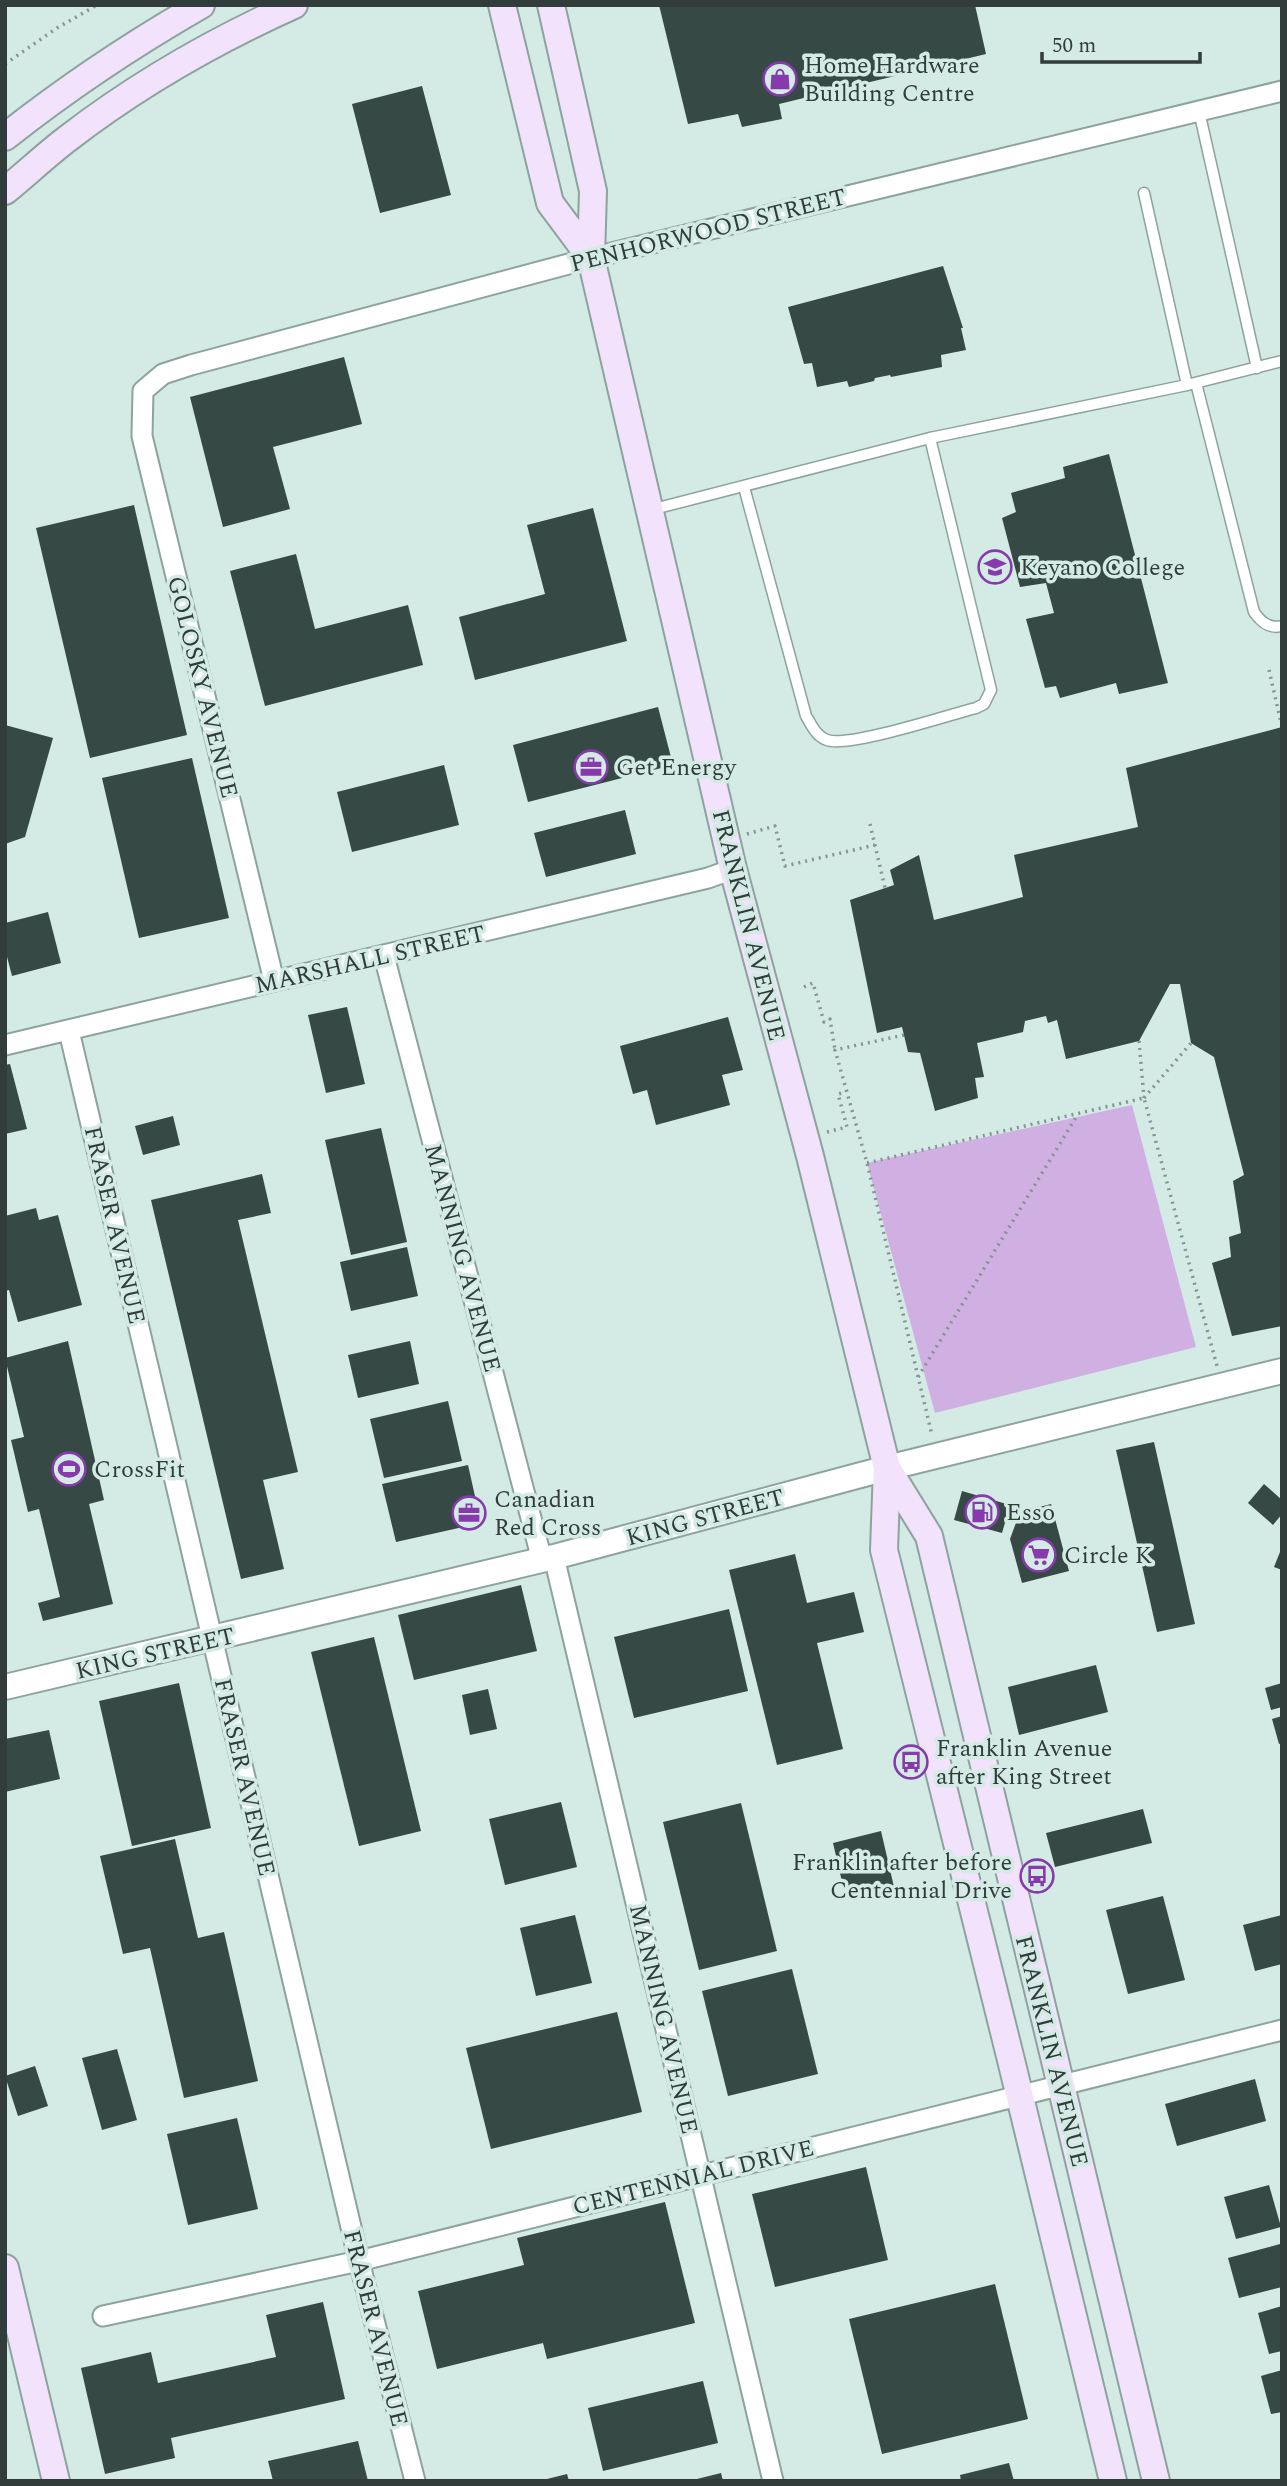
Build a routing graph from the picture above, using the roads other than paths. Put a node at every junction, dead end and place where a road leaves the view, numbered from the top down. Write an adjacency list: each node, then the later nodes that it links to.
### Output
1 (201, 5): 7 (main road)
2 (295, 5): 8 (main road)
3 (502, 5): 10 (main road, FRANKLIN AVENUE)
4 (551, 5): 10 (main road, FRANKLIN AVENUE)
5 (1282, 91): 6 (street, PENHORWOOD STREET)
6 (1199, 111): 10 (street, PENHORWOOD STREET); 12 (lane)
7 (5, 137)
8 (5, 191)
9 (1144, 193): 13 (lane)
10 (591, 258): 14 (street, PENHORWOOD STREET); 17 (main road, FRANKLIN AVENUE)
11 (1282, 361): 12 (lane)
12 (1257, 368): 13 (lane)
13 (1191, 384): 15 (lane); 18 (lane)
14 (144, 391): 21 (street, GOLOSKY AVENUE)
15 (930, 438): 16 (lane); 16 (lane)
16 (744, 486): 17 (lane)
17 (650, 510): 19 (main road, FRANKLIN AVENUE)
18 (1282, 626)
19 (733, 869): 20 (street, MARSHALL STREET); 25 (main road, FRANKLIN AVENUE)
20 (384, 956): 21 (street, MARSHALL STREET); 26 (street, MANNING AVENUE)
21 (274, 981): 22 (street, MARSHALL STREET)
22 (69, 1031): 23 (street, MARSHALL STREET); 27 (street, FRASER AVENUE)
23 (5, 1045)
24 (1282, 1371): 25 (street, KING STREET)
25 (887, 1468): 26 (street, KING STREET); 30 (main road, FRANKLIN AVENUE); 31 (main road, FRANKLIN AVENUE)
26 (548, 1559): 27 (street, KING STREET); 32 (street, MANNING AVENUE)
27 (212, 1640): 28 (street, KING STREET); 33 (street, FRASER AVENUE)
28 (5, 1687)
29 (1282, 2030): 30 (street, CENTENNIAL DRIVE)
30 (1060, 2086): 31 (street, CENTENNIAL DRIVE); 40 (main road, FRANKLIN AVENUE)
31 (1020, 2095): 32 (street, CENTENNIAL DRIVE); 39 (main road, FRANKLIN AVENUE)
32 (701, 2175): 33 (street, CENTENNIAL DRIVE); 38 (street, MANNING AVENUE)
33 (359, 2261): 35 (street, CENTENNIAL DRIVE); 37 (street, FRASER AVENUE)
34 (5, 2268): 36 (main road)
35 (103, 2316)
36 (57, 2481)
37 (415, 2481)
38 (773, 2481)
39 (1113, 2481)
40 (1156, 2481)

